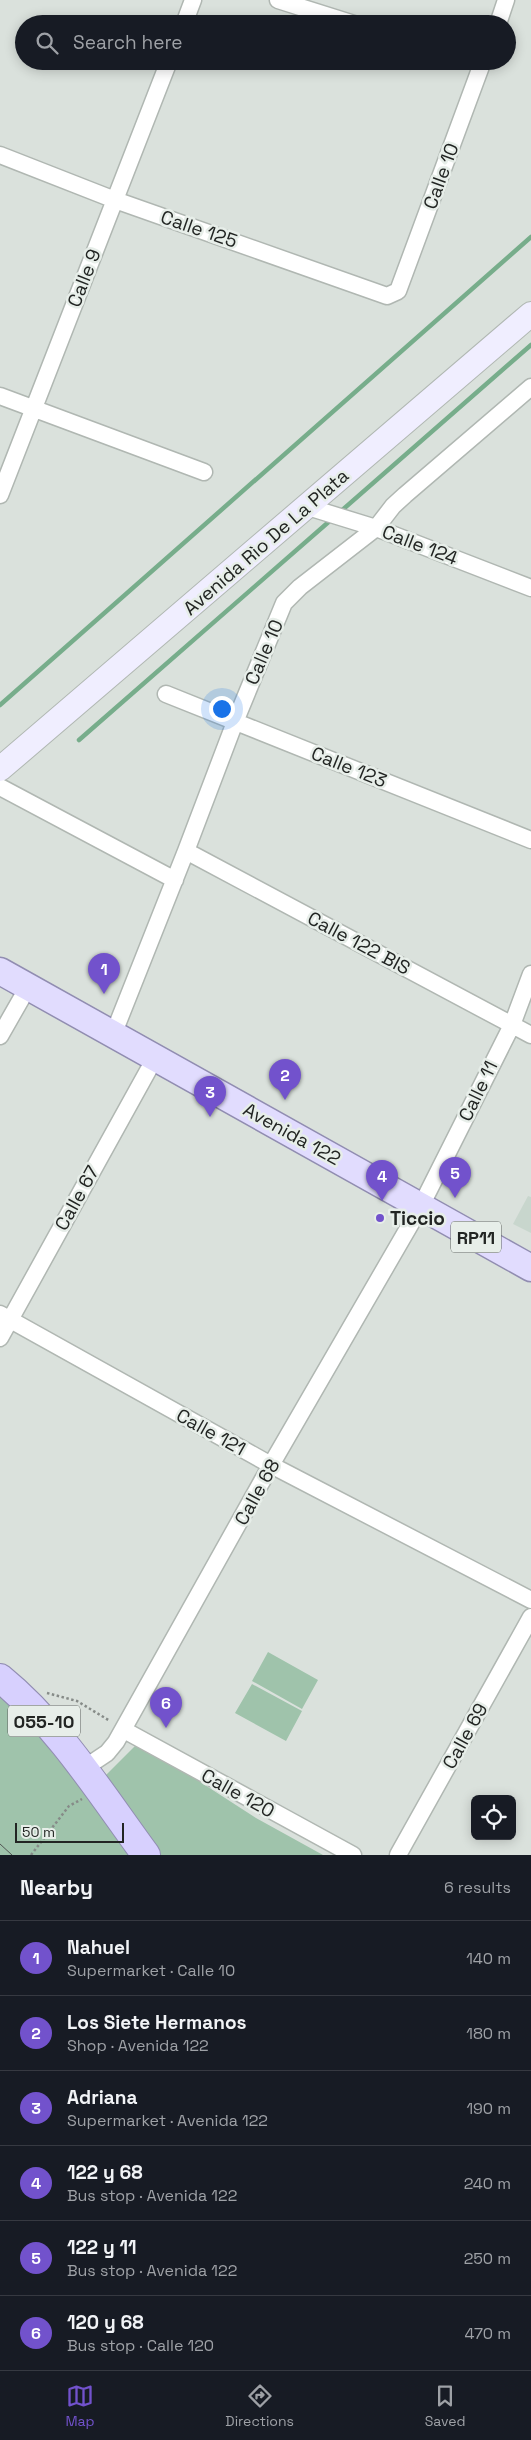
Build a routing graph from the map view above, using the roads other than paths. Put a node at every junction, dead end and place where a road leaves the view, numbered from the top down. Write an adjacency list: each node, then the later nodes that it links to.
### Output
1 (193, 0): 4 (street)
2 (278, 0): 5 (street)
3 (506, 0): 6 (street)
4 (187, 15)
5 (326, 15)
6 (501, 15)
7 (166, 70): 10 (street, Calle 9)
8 (477, 70): 11 (street, Calle 10)
9 (0, 155): 10 (street, Calle 125)
10 (115, 200): 11 (street, Calle 125); 15 (street, Calle 9)
11 (398, 291)
12 (531, 314): 18 (main road, Avenida Rìo De La Plata)
13 (531, 387): 19 (street, Calle 10)
14 (0, 396): 15 (street)
15 (33, 408): 16 (street); 17 (street, Calle 9)
16 (204, 472)
17 (0, 495)
18 (317, 510): 19 (street, Calle 124); 23 (main road, Avenida Rìo De La Plata)
19 (376, 528): 20 (street, Calle 124); 22 (street, Calle 10)
20 (531, 588)
21 (166, 694): 22 (street, Calle 123)
22 (235, 722): 25 (street, Calle 123); 26 (street, Calle 10)
23 (0, 769)
24 (0, 787): 27 (street)
25 (531, 840)
26 (186, 851): 27 (street, Calle 10); 31 (street, Calle 122 BIS)
27 (175, 880): 32 (street, Calle 10)
28 (0, 972): 30 (main road, Avenida 122 / RP11)
29 (531, 974): 31 (street, Calle 11)
30 (28, 987): 32 (main road, Avenida 122 / RP11); 34 (street)
31 (512, 1025): 33 (street, Calle 122 BIS); 36 (street, Calle 11)
32 (113, 1035): 35 (main road, Avenida 122 / RP11)
33 (531, 1035)
34 (0, 1036)
35 (155, 1058): 36 (main road, Avenida 122 / RP11); 38 (street, Calle 67)
36 (421, 1206): 37 (main road, Avenida 122 / RP11); 40 (street, Calle 68)
37 (531, 1268)
38 (5, 1317): 39 (street, Calle 67); 40 (street, Calle 121)
39 (0, 1338)
40 (272, 1465): 41 (street, Calle 121); 44 (street, Calle 68)
41 (531, 1600)
42 (531, 1617): 48 (street, Calle 69)
43 (0, 1678): 45 (highway, 055-10)
44 (124, 1730): 45 (street, Calle 68); 47 (street, Calle 120)
45 (89, 1777): 46 (highway, 055-10)
46 (146, 1855)
47 (353, 1855)
48 (398, 1855)

